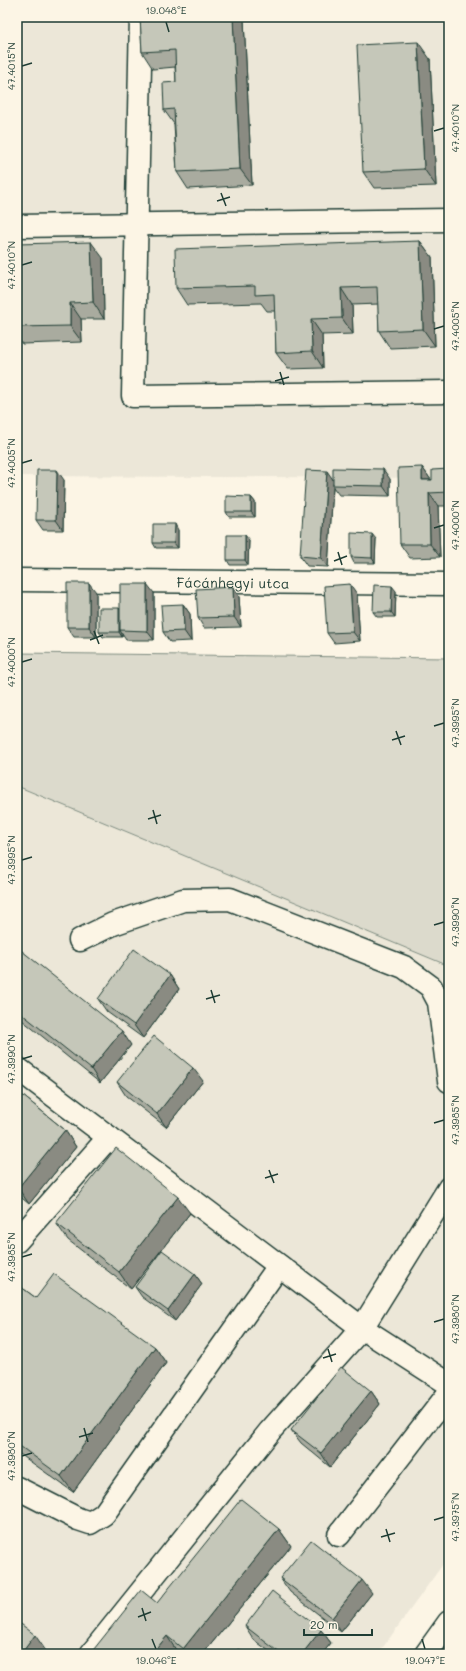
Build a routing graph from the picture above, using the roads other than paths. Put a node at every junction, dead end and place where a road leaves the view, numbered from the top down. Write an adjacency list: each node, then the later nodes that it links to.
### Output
1 (141, 17): 3 (street)
2 (449, 220): 3 (street)
3 (137, 224): 4 (street); 5 (street)
4 (17, 226)
5 (449, 392)
6 (17, 580): 7 (street, Fácánhegyi utca)
7 (449, 584)
8 (80, 940): 10 (street)
9 (17, 1068): 11 (street)
10 (449, 1081)
11 (109, 1137): 13 (street); 14 (street)
12 (449, 1188): 15 (street)
13 (17, 1241)
14 (279, 1266): 15 (street); 18 (street)
15 (362, 1328): 16 (street); 21 (street)
16 (449, 1384)
17 (449, 1393): 19 (street)
18 (17, 1488)
19 (339, 1535)
20 (449, 1622): 22 (street)
21 (91, 1654)
22 (426, 1654)

